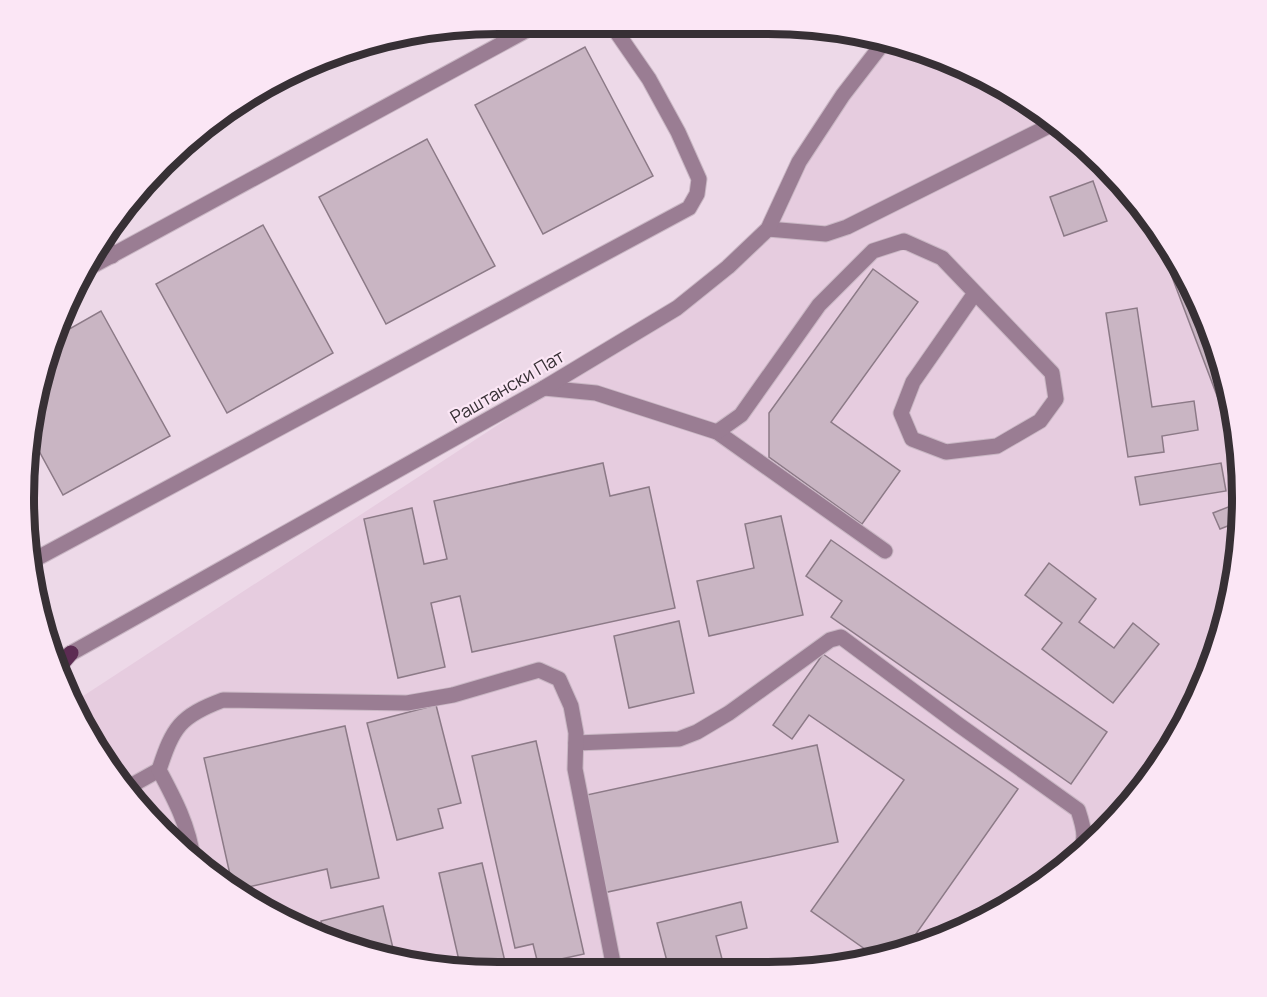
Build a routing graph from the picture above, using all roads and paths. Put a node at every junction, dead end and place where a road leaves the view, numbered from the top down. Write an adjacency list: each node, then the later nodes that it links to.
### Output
1 (520, 34): 7 (street)
2 (618, 34): 13 (street)
3 (880, 48): 5 (street, Раштански Пат)
4 (1047, 127): 5 (street)
5 (768, 229): 10 (street, Раштански Пат)
6 (108, 248): 7 (street)
7 (112, 256): 8 (street)
8 (99, 263)
9 (975, 293): 9 (street); 11 (street)
10 (544, 388): 11 (street); 14 (street, Раштански Пат)
11 (717, 432): 12 (street)
12 (885, 551)
13 (38, 558)
14 (71, 653): 15 (street, Раштански Пат); 16 (main road)
15 (63, 658)
16 (64, 661)
17 (576, 743): 18 (street); 20 (street); 22 (street)
18 (159, 770): 19 (street); 21 (street)
19 (133, 785)
20 (1084, 838)
21 (192, 846)
22 (614, 962)

